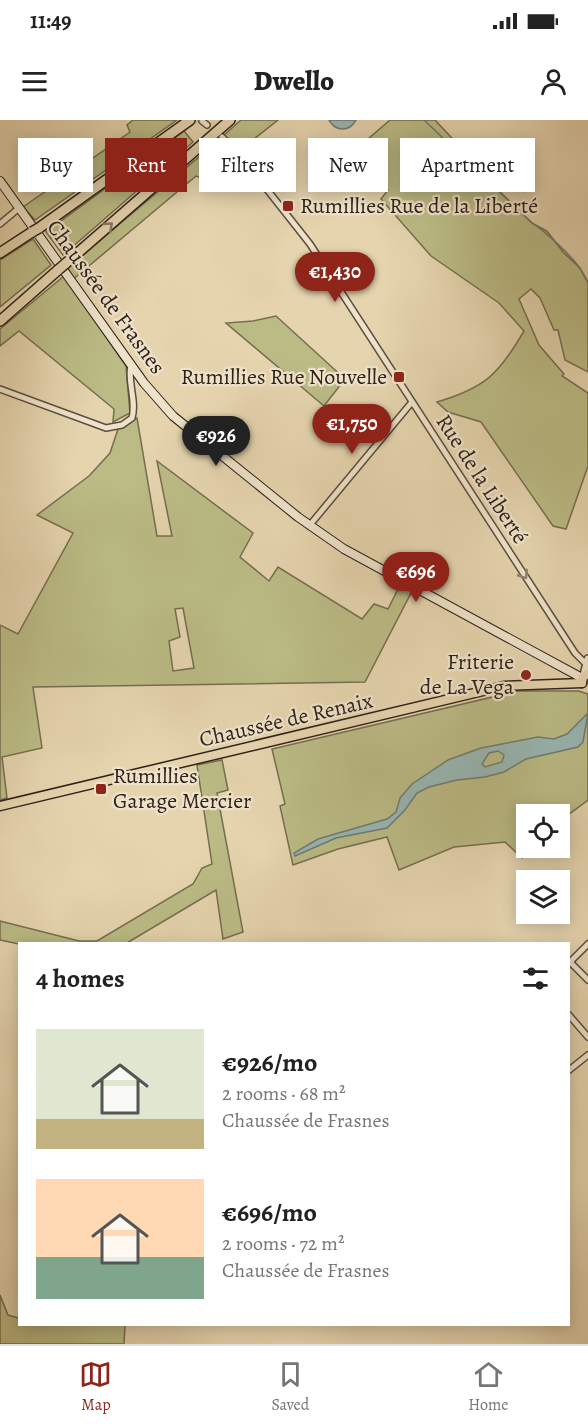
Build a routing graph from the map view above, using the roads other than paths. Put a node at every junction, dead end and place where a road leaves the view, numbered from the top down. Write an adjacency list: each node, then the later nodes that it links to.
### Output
1 (190, 120): 7 (highway)
2 (230, 120): 8 (highway, one-way to 2)
3 (222, 137): 13 (street, Rue de la Liberté)
4 (0, 181): 5 (main road, Chaussée de Frasnes)
5 (19, 208): 6 (street); 11 (main road, Chaussée de Frasnes)
6 (0, 224)
7 (0, 253)
8 (30, 295): 9 (highway); 10 (highway)
9 (0, 313)
10 (0, 321)
11 (131, 365): 12 (street); 14 (main road, Chaussée de Frasnes)
12 (0, 389)
13 (412, 402): 14 (street); 16 (street, Rue de la Liberté, one-way to 16)
14 (309, 526): 15 (main road, Chaussée de Frasnes)
15 (553, 663): 16 (main road, Chaussée de Frasnes); 17 (main road)
16 (586, 674): 17 (main road, Chaussée de Renaix)
17 (556, 683): 18 (main road, Chaussée de Renaix)
18 (0, 806)
19 (588, 944): 20 (street)
20 (570, 962)
21 (570, 964): 22 (street)
22 (588, 980)
23 (570, 1016): 24 (street)
24 (588, 1037)
25 (588, 1054): 26 (street)
26 (570, 1069)

